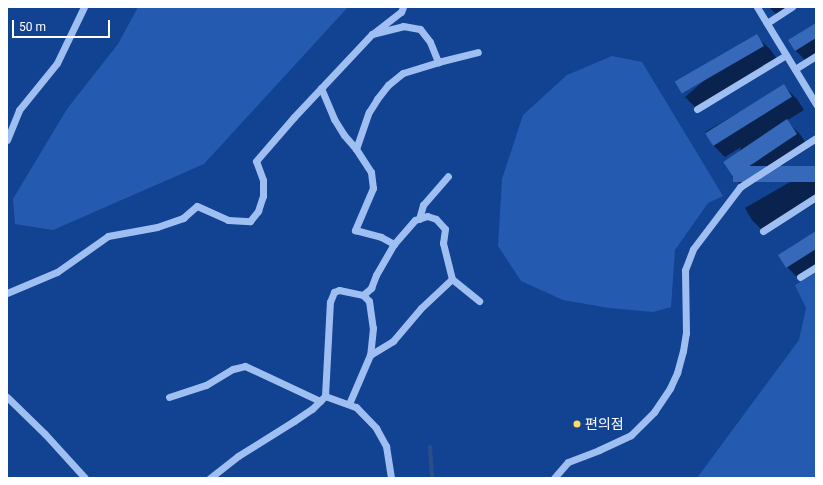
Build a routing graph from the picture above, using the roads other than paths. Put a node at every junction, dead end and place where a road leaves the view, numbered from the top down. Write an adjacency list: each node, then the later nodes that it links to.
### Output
1 (84, 7): 16 (street)
2 (403, 7): 6 (street)
3 (757, 7): 5 (street)
4 (792, 7): 5 (street)
5 (767, 23): 8 (street)
6 (372, 34): 10 (street); 12 (street)
7 (478, 52): 10 (street)
8 (786, 55): 11 (street); 14 (street)
9 (816, 56): 11 (street)
10 (438, 62): 17 (street)
11 (795, 69): 13 (street)
12 (321, 88): 17 (street); 26 (street)
13 (816, 104)
14 (697, 109)
15 (816, 138): 37 (street)
16 (7, 140)
17 (356, 149): 22 (street)
18 (448, 176): 20 (street)
19 (816, 197): 21 (street)
20 (419, 219): 22 (street); 25 (street)
21 (763, 231)
22 (394, 244): 27 (street)
23 (816, 267): 24 (street)
24 (800, 277)
25 (452, 279): 28 (street); 29 (street)
26 (7, 293)
27 (363, 295): 29 (street); 32 (street)
28 (479, 300)
29 (370, 355): 33 (street)
30 (7, 397): 34 (street)
31 (169, 397): 32 (street)
32 (322, 398): 33 (street); 35 (street)
33 (349, 404): 36 (street)
34 (85, 478)
35 (210, 478)
36 (391, 478)
37 (554, 478)

